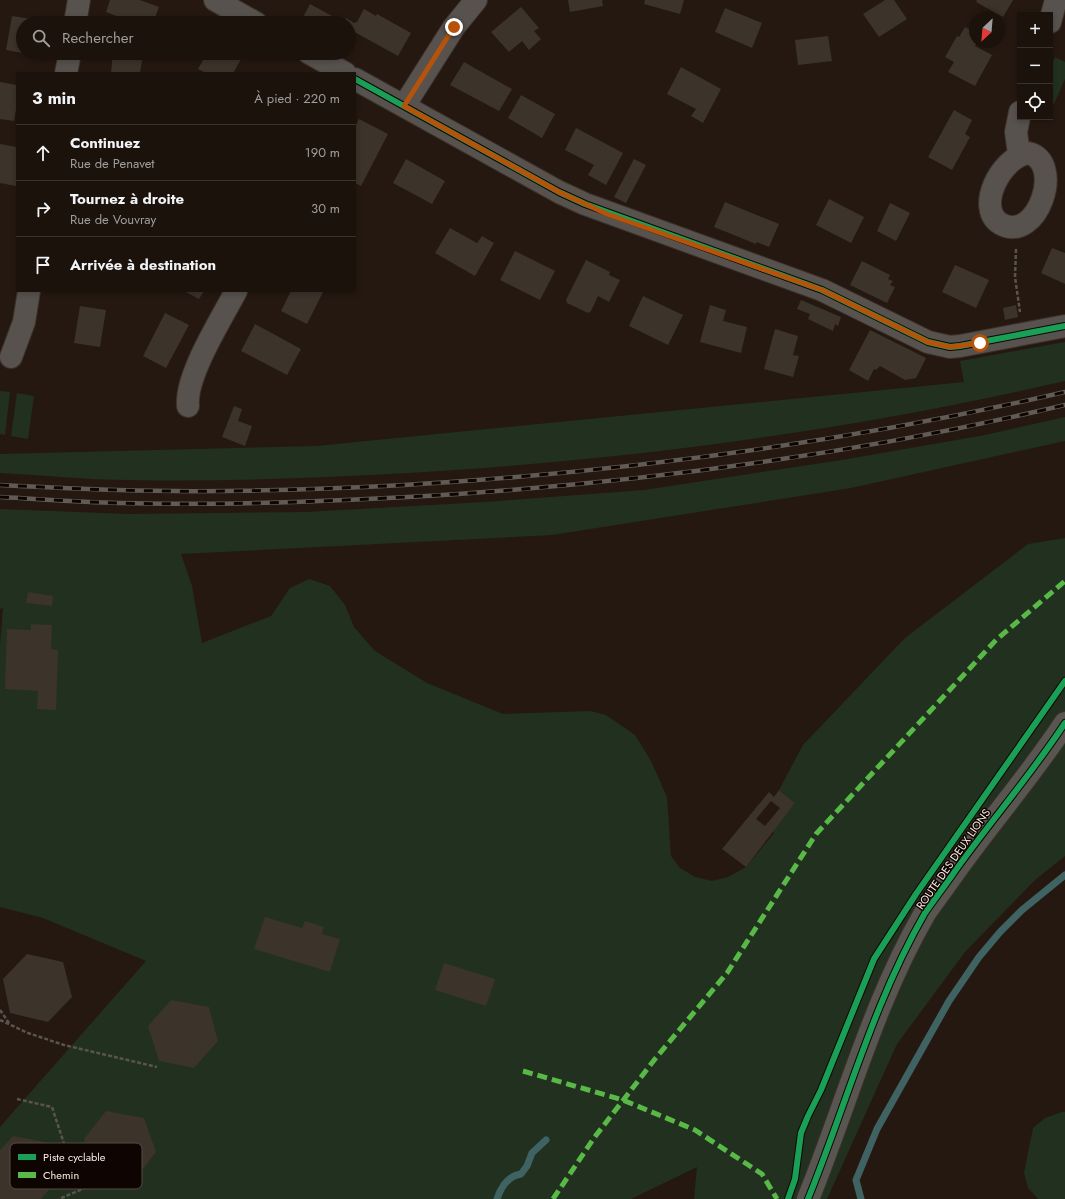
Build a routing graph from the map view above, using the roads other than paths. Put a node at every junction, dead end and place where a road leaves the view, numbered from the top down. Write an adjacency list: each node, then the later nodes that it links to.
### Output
1 (79, 0): 6 (street)
2 (215, 0): 7 (street)
3 (476, 0): 13 (street)
4 (1056, 0): 5 (street)
5 (1053, 12)
6 (76, 16)
7 (244, 16)
8 (69, 60): 10 (street)
9 (322, 60): 11 (street)
10 (66, 72)
11 (343, 72)
12 (356, 80): 13 (street)
13 (404, 106): 18 (street)
14 (1018, 120): 15 (street)
15 (1019, 154): 15 (street)
16 (29, 292): 19 (street)
17 (235, 292): 20 (street)
18 (1065, 326)
19 (11, 357)
20 (188, 406)
21 (1065, 723): 22 (street, ROUTE DES DEUX LIONS)
22 (808, 1199)

